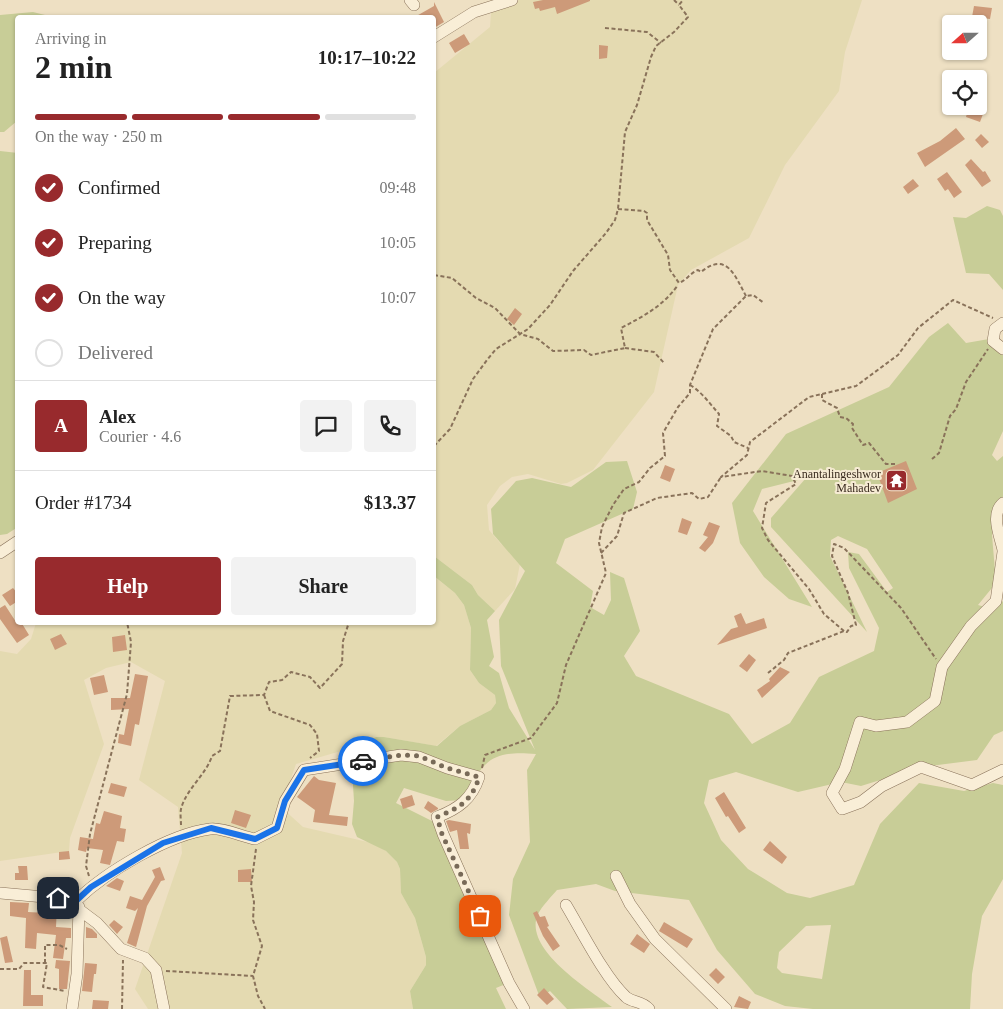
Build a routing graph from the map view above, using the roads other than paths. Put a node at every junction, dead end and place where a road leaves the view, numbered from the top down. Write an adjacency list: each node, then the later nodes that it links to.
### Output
1 (512, 0): 2 (street)
2 (436, 36)
3 (1000, 320): 4 (street)
4 (1003, 349)
5 (1003, 503): 7 (street)
6 (15, 543): 8 (street)
7 (1003, 551): 9 (street)
8 (0, 553)
9 (1003, 770)
10 (616, 876): 18 (street)
11 (0, 893): 13 (street)
12 (566, 905): 17 (street)
13 (79, 906): 14 (street); 15 (street); 16 (street)
14 (72, 1009)
15 (164, 1009)
16 (524, 1009)
17 (649, 1009)
18 (726, 1009)

